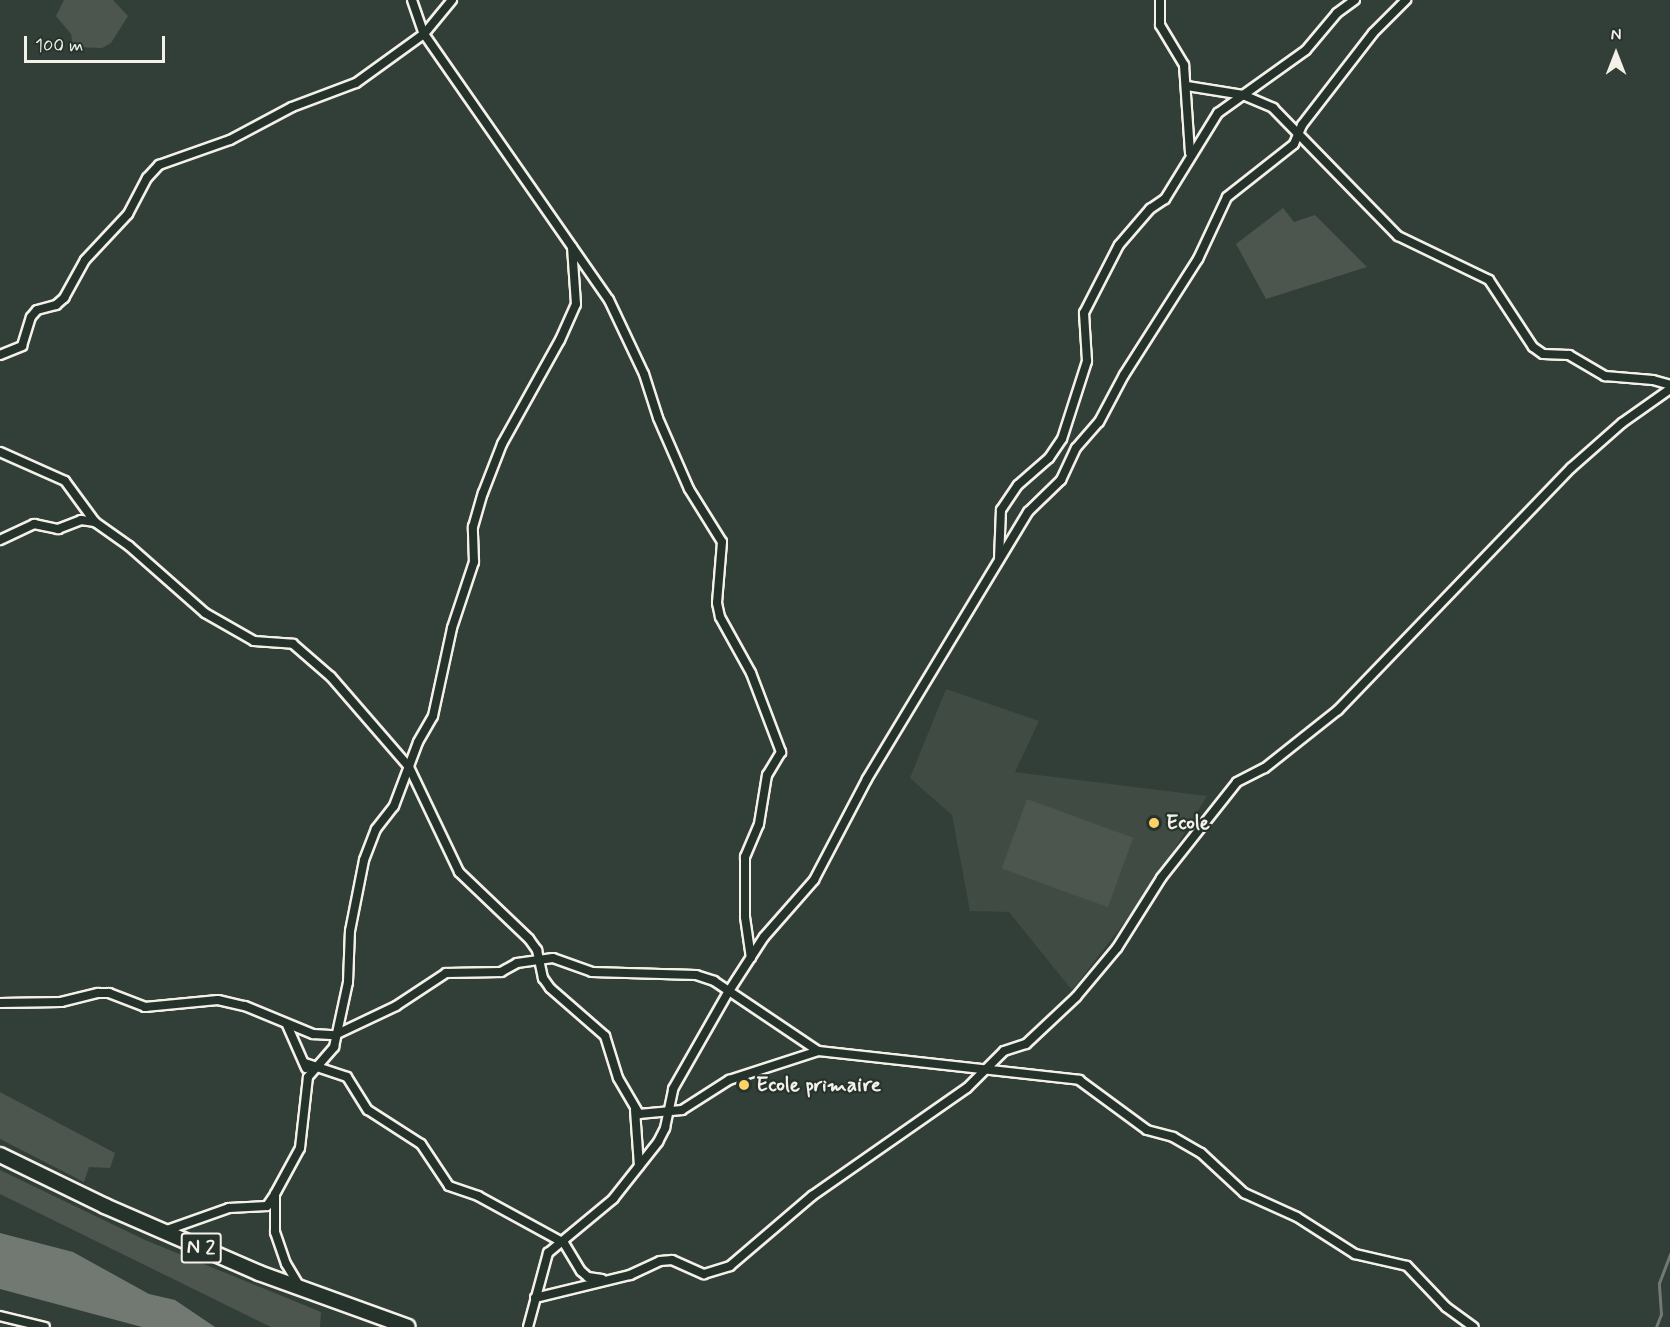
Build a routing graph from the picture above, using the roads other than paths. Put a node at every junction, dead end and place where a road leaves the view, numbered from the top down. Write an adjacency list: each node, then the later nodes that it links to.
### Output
1 (412, 0): 6 (street)
2 (452, 0): 6 (street)
3 (1160, 0): 7 (street)
4 (1355, 0): 8 (street)
5 (1406, 0): 9 (street)
6 (424, 33): 11 (street); 12 (street)
7 (1187, 86): 8 (street); 10 (street)
8 (1243, 95): 9 (street); 10 (street)
9 (1298, 133): 13 (street); 17 (street)
10 (1190, 153): 17 (street)
11 (572, 247): 18 (street); 20 (street)
12 (0, 354)
13 (1670, 387): 28 (street)
14 (0, 452): 15 (street)
15 (95, 522): 16 (street); 18 (street)
16 (0, 540)
17 (999, 562): 20 (street)
18 (409, 767): 19 (street); 24 (street)
19 (539, 958): 21 (street); 24 (street); 30 (street)
20 (751, 958): 21 (street)
21 (729, 991): 25 (street); 31 (street)
22 (0, 1002): 23 (street)
23 (287, 1025): 24 (street); 26 (street)
24 (335, 1035): 27 (street)
25 (818, 1050): 28 (street); 31 (street)
26 (305, 1063): 27 (street); 29 (street)
27 (319, 1066): 29 (street); 36 (street)
28 (989, 1067): 37 (street); 44 (street)
29 (308, 1077): 34 (street)
30 (635, 1110): 31 (street); 33 (street)
31 (668, 1113): 33 (street)
32 (0, 1155): 35 (main road, N 2)
33 (639, 1166): 36 (street)
34 (275, 1194): 35 (street); 38 (street)
35 (164, 1231): 38 (main road, N 2)
36 (561, 1242): 37 (street); 39 (street)
37 (609, 1280): 39 (street)
38 (302, 1289): 42 (main road, N 2)
39 (535, 1298): 43 (street)
40 (0, 1316): 41 (street)
41 (45, 1327)
42 (408, 1327)
43 (528, 1327)
44 (1474, 1327)

